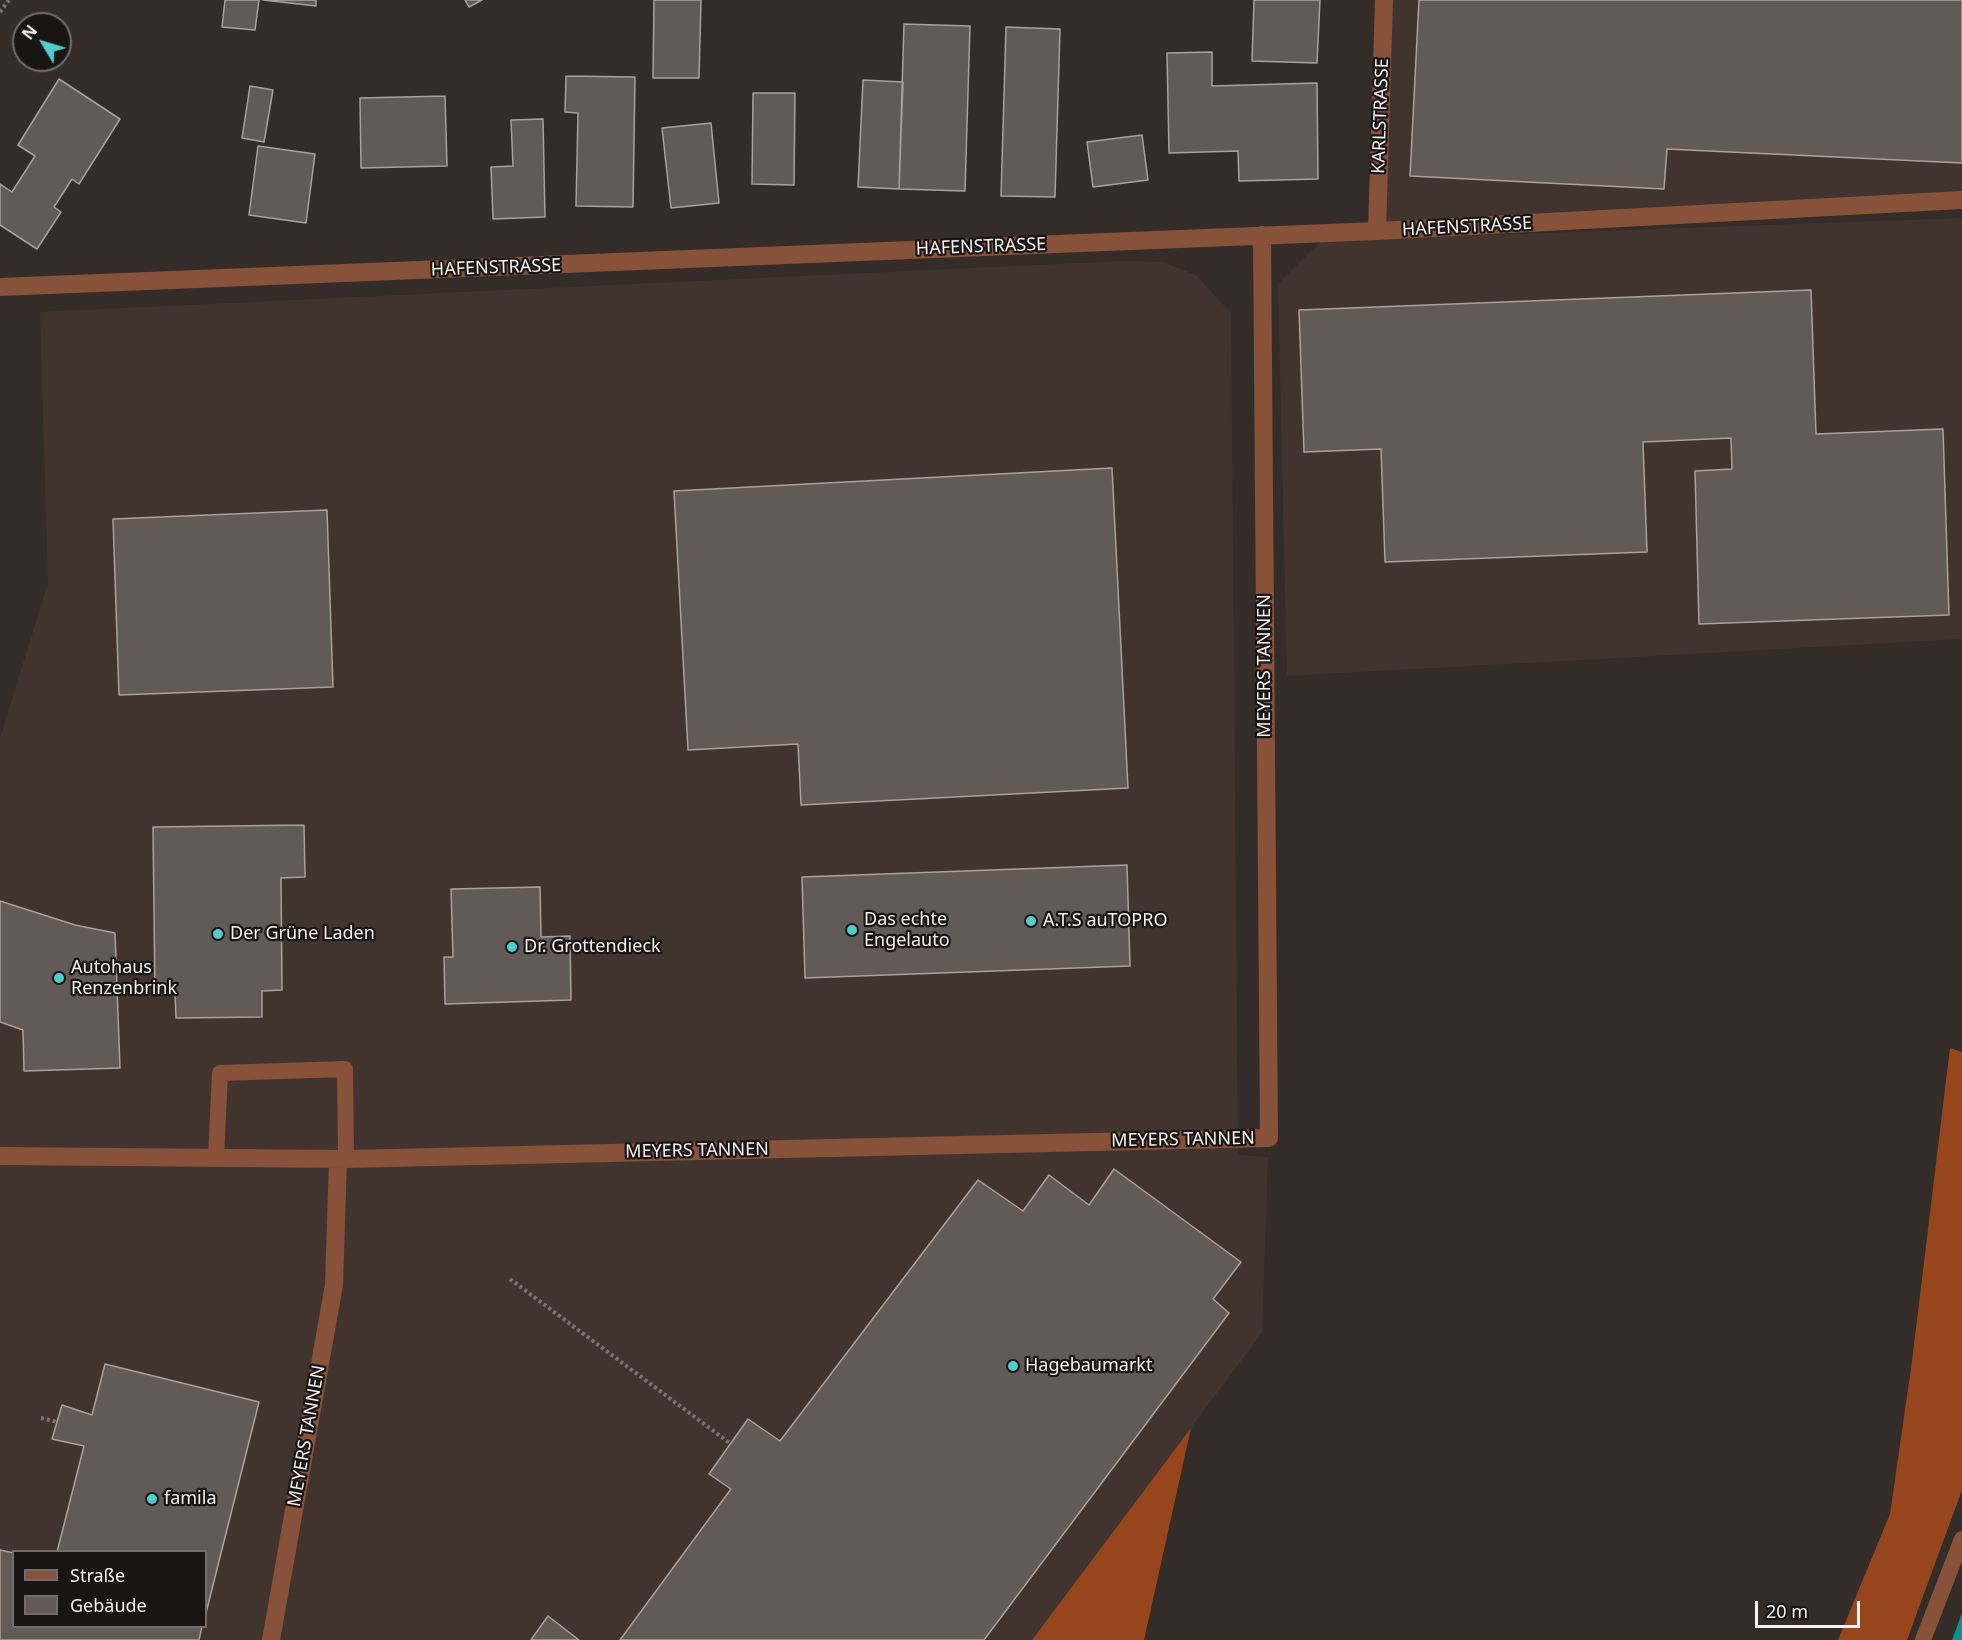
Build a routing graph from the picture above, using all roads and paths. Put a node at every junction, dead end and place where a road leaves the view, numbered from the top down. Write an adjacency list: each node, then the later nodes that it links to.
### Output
1 (9, 0): 3 (path)
2 (1384, 0): 5 (street, KARLSTRASSE)
3 (0, 12)
4 (1962, 200): 5 (street, HAFENSTRASSE)
5 (1377, 231): 6 (street, HAFENSTRASSE)
6 (1262, 235): 7 (street, HAFENSTRASSE); 10 (street, MEYERS TANNEN)
7 (0, 287)
8 (0, 1156): 9 (street, MEYERS TANNEN)
9 (216, 1158): 10 (street, MEYERS TANNEN); 10 (lane)
10 (342, 1159): 16 (street, MEYERS TANNEN)
11 (510, 1279): 14 (path)
12 (41, 1418): 13 (path)
13 (57, 1422)
14 (731, 1444)
15 (1962, 1539): 17 (lane)
16 (271, 1640)
17 (1923, 1640)

